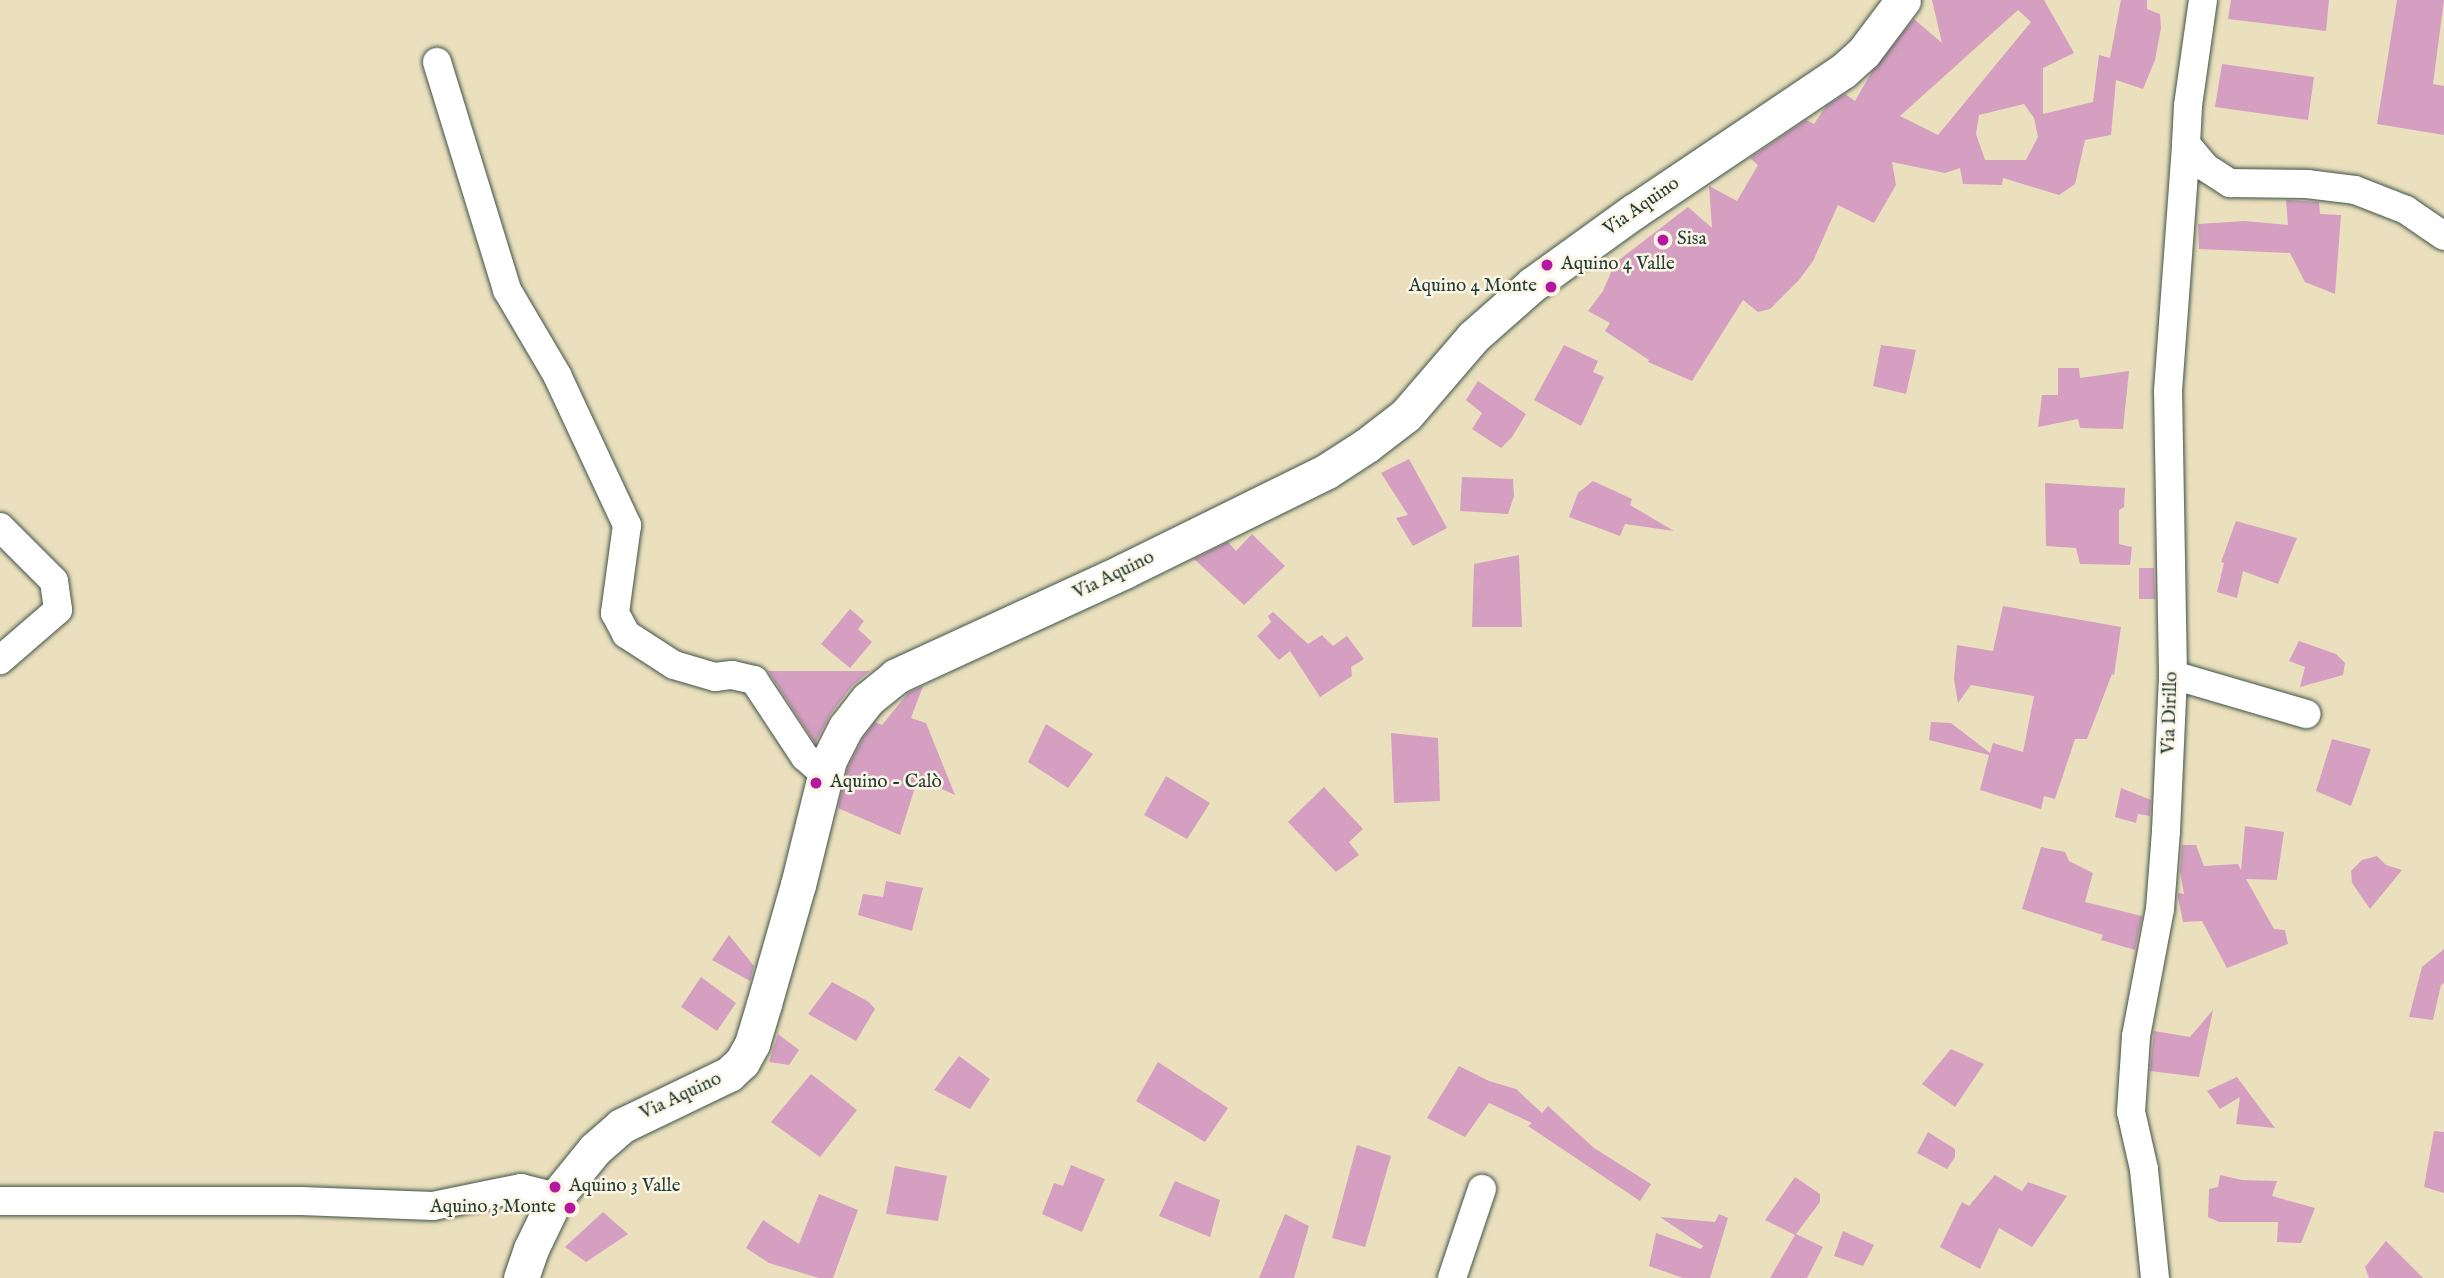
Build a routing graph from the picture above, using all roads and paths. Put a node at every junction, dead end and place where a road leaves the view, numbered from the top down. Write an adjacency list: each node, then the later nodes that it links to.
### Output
1 (1903, 0): 10 (street, Via Aquino)
2 (2203, 0): 4 (street, Via Dirillo)
3 (437, 62): 10 (street)
4 (2186, 144): 5 (street); 8 (street, Via Dirillo)
5 (2444, 236)
6 (0, 527): 7 (street)
7 (0, 660)
8 (2173, 675): 9 (street); 16 (street, Via Dirillo)
9 (2306, 714)
10 (826, 775): 12 (street, Via Aquino)
11 (1482, 1189): 15 (street)
12 (556, 1197): 13 (street); 14 (street, Via Aquino)
13 (0, 1200)
14 (522, 1278)
15 (1452, 1278)
16 (2155, 1278)

